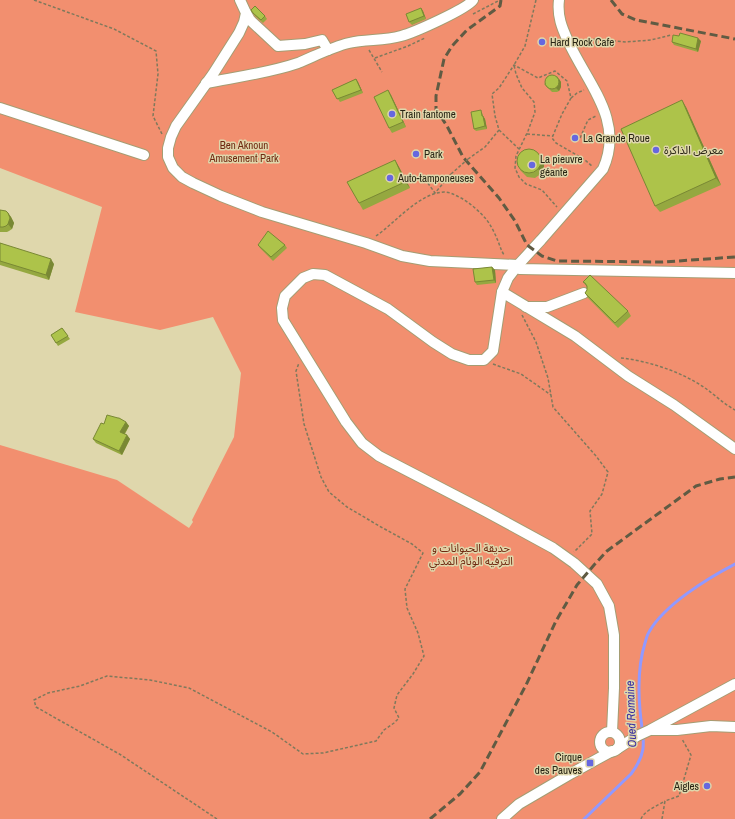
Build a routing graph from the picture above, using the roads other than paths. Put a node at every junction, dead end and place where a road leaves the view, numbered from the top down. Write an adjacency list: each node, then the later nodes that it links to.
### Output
1 (240, 0): 4 (street)
2 (473, 0): 5 (street)
3 (559, 0): 11 (street)
4 (246, 13): 5 (street); 6 (street)
5 (328, 50): 6 (street)
6 (206, 83): 9 (street)
7 (0, 108): 8 (street)
8 (144, 155)
9 (173, 168): 10 (street); 11 (street)
10 (185, 169)
11 (517, 266): 12 (street); 13 (street)
12 (735, 273)
13 (502, 292): 15 (street); 20 (street)
14 (584, 294): 15 (street)
15 (526, 307): 16 (street)
16 (735, 449)
17 (735, 684): 19 (street)
18 (735, 727): 19 (street)
19 (650, 730): 22 (street)
20 (612, 732): 21 (street); 22 (street)
21 (600, 741): 22 (street); 23 (street)
22 (615, 750): 23 (street)
23 (572, 773): 24 (street)
24 (502, 819)

